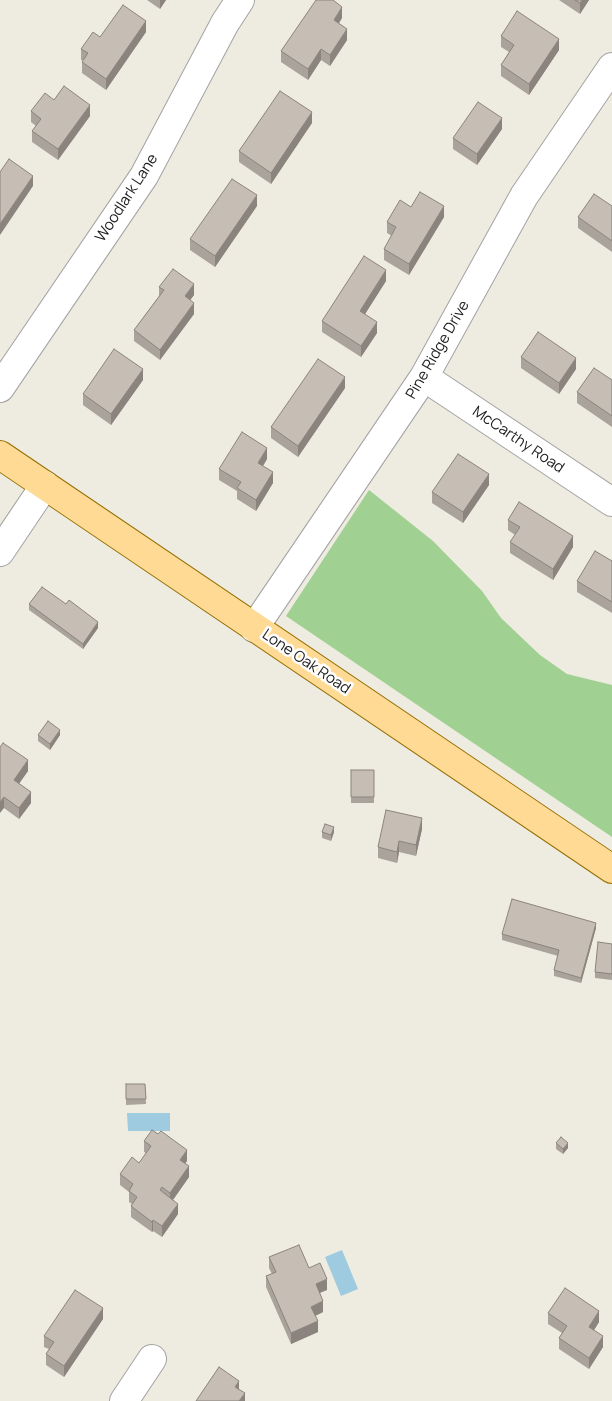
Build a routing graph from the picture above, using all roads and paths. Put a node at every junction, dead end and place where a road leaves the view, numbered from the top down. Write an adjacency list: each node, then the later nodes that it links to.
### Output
1 (240, 0): 4 (street, Woodlark Lane)
2 (612, 67): 3 (street, Pine Ridge Drive)
3 (424, 377): 7 (street, McCarthy Road); 9 (street, Pine Ridge Drive)
4 (0, 388)
5 (0, 454): 6 (main road, Lone Oak Road)
6 (45, 485): 8 (street); 9 (main road, Lone Oak Road)
7 (612, 502)
8 (0, 552)
9 (254, 628): 10 (main road, Lone Oak Road)
10 (612, 869)
11 (152, 1359): 12 (street)
12 (124, 1401)

